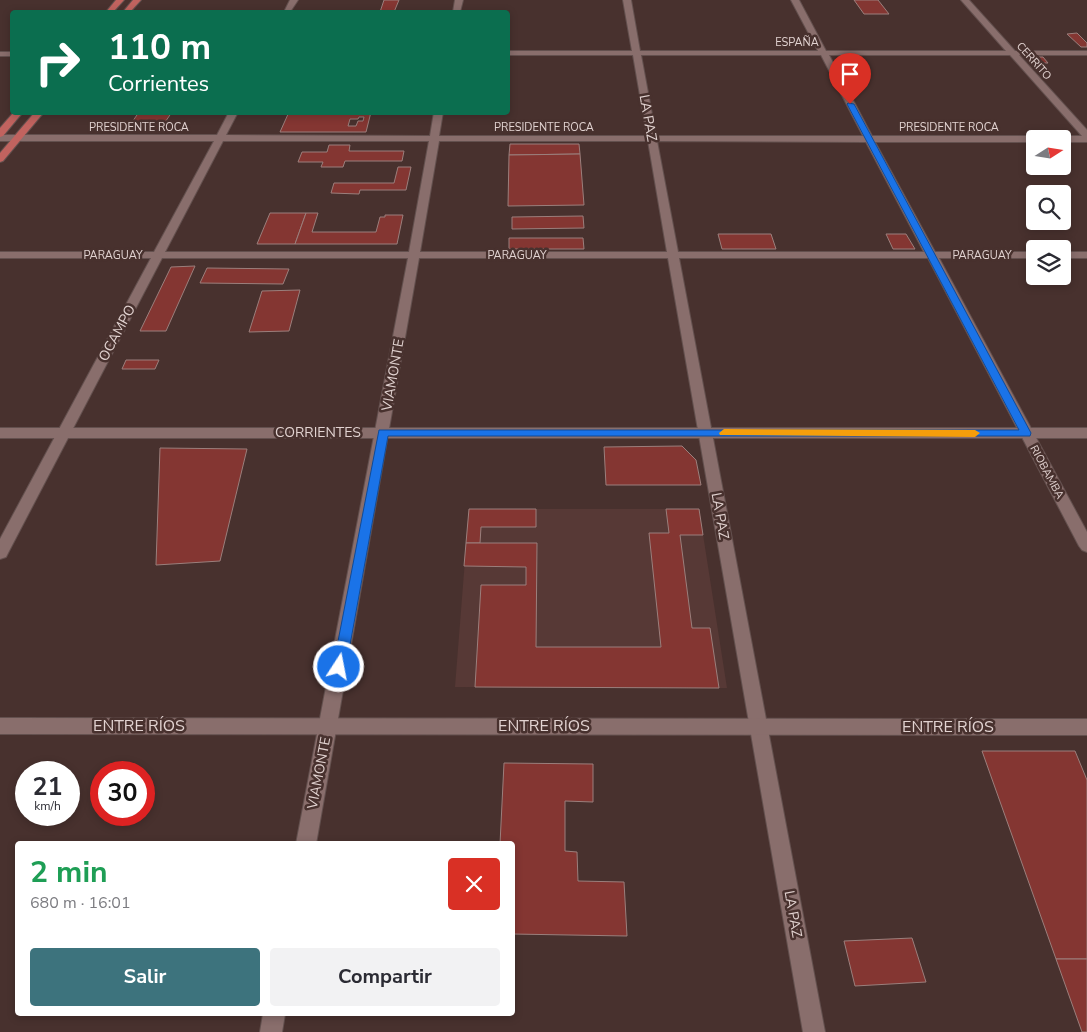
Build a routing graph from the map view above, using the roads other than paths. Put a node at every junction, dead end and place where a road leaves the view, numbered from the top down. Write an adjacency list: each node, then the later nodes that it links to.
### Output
1 (120, 0): 6 (main road)
2 (137, 0): 7 (main road)
3 (626, 0): 9 (street, LA PAZ)
4 (794, 0): 10 (street, RIOBAMBA)
5 (965, 0): 11 (street, CERRITO)
6 (111, 10)
7 (128, 10)
8 (510, 53): 9 (street, ESPAÑA)
9 (636, 53): 10 (street, ESPAÑA); 23 (street, LA PAZ)
10 (823, 53): 11 (street, ESPAÑA); 24 (street, RIOBAMBA)
11 (1013, 53): 12 (street, ESPAÑA); 18 (street, CERRITO)
12 (1087, 53)
13 (16, 115): 17 (main road)
14 (37, 115): 20 (main road)
15 (232, 115): 21 (street, OCAMPO)
16 (439, 115): 22 (street, VIAMONTE)
17 (0, 134)
18 (1087, 137): 24 (street, PRESIDENTE ROCA)
19 (0, 138): 20 (street, PRESIDENTE ROCA)
20 (18, 138): 21 (street, PRESIDENTE ROCA); 25 (main road)
21 (220, 138): 22 (street, PRESIDENTE ROCA); 27 (street, OCAMPO)
22 (435, 138): 23 (street, PRESIDENTE ROCA); 28 (street, VIAMONTE)
23 (652, 138): 24 (street, PRESIDENTE ROCA); 29 (street, LA PAZ)
24 (869, 138): 30 (street, RIOBAMBA)
25 (0, 159)
26 (0, 255): 27 (street, PARAGUAY)
27 (158, 255): 28 (street, PARAGUAY); 36 (street, OCAMPO)
28 (414, 255): 29 (street, PARAGUAY); 34 (street, VIAMONTE)
29 (673, 255): 30 (street, PARAGUAY); 37 (street, LA PAZ)
30 (931, 255): 31 (street, PARAGUAY); 38 (street, RIOBAMBA)
31 (1026, 255)
32 (1071, 255): 33 (street)
33 (1087, 255)
34 (383, 432): 36 (street, CORRIENTES); 37 (street, CORRIENTES); 43 (street, VIAMONTE)
35 (0, 433): 36 (street, CORRIENTES)
36 (63, 433): 41 (street, OCAMPO)
37 (705, 433): 38 (street, CORRIENTES); 44 (street, LA PAZ)
38 (1026, 433): 39 (street, CORRIENTES); 40 (street, RIOBAMBA)
39 (1087, 433)
40 (1087, 546)
41 (0, 553)
42 (0, 726): 43 (street, ENTRE RÍOS)
43 (328, 726): 44 (street, ENTRE RÍOS); 46 (street, VIAMONTE)
44 (759, 726): 45 (street, ENTRE RÍOS); 49 (street, LA PAZ)
45 (1087, 727)
46 (307, 841)
47 (274, 1016): 48 (street)
48 (271, 1032)
49 (814, 1032)

